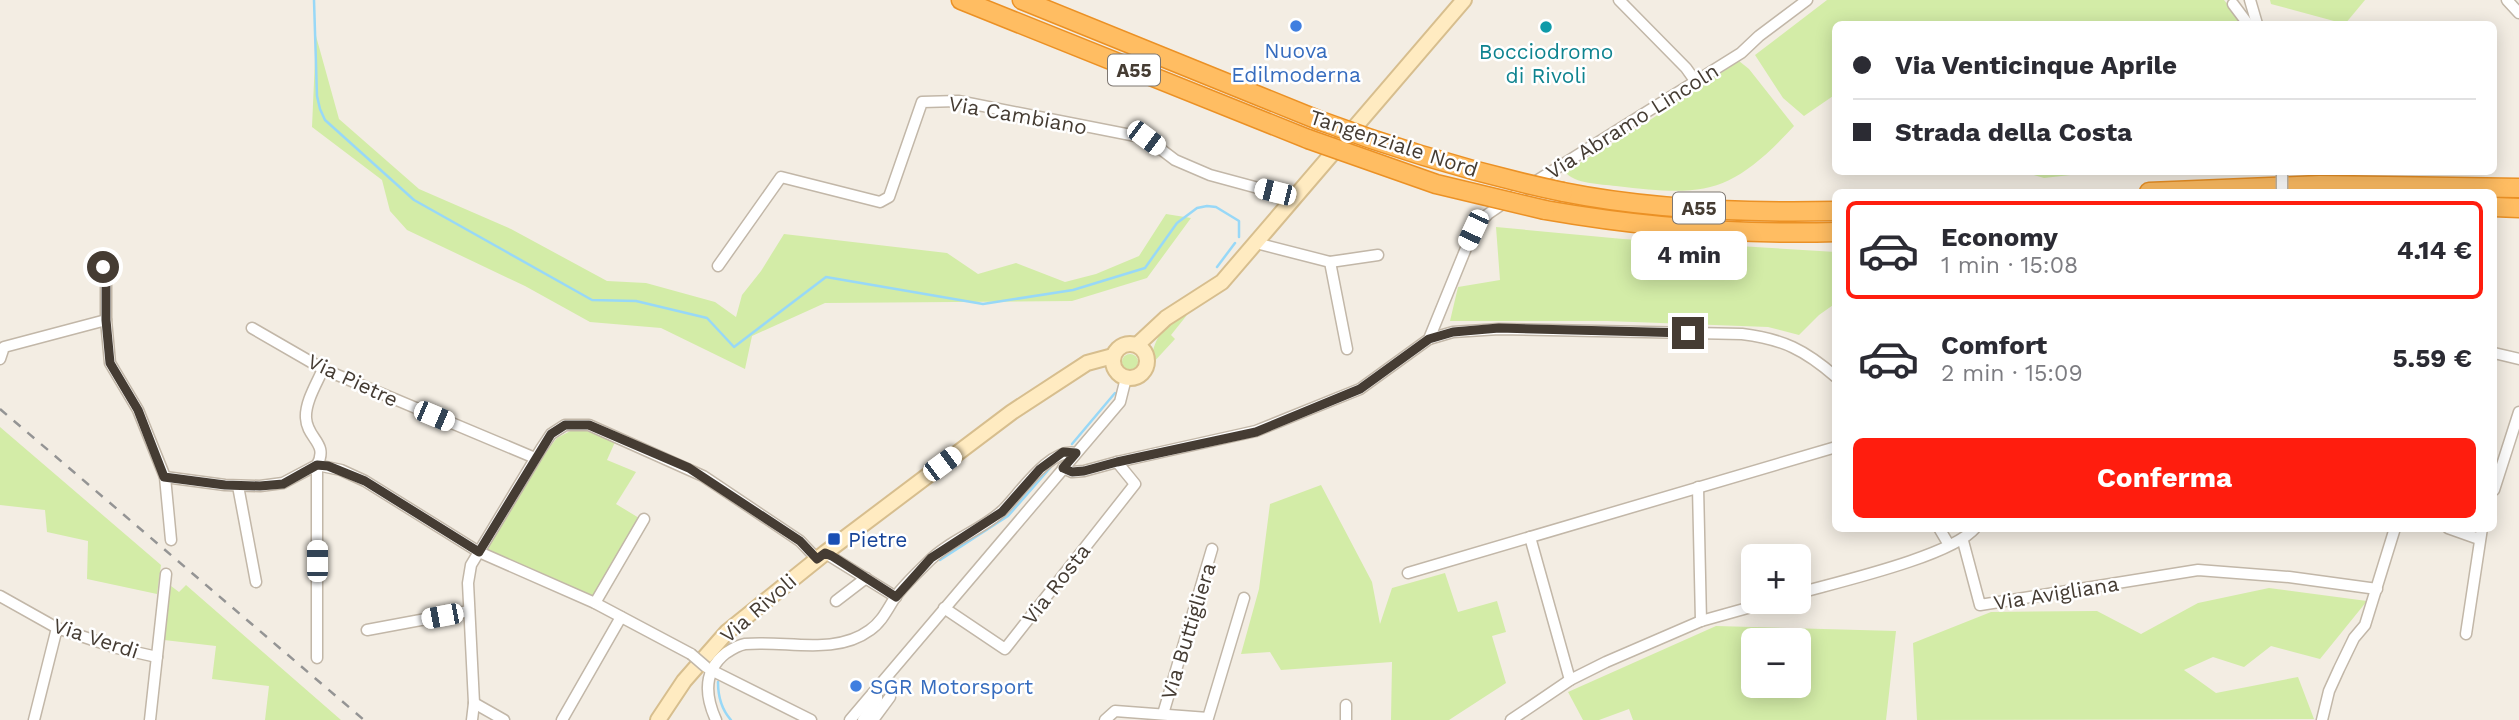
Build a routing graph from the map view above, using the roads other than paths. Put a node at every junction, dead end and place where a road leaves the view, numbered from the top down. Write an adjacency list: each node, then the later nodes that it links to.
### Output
1 (961, 0): 23 (highway, Tangenziale Nord / A55, bridge)
2 (1022, 0): 22 (highway, Tangenziale Nord / A55, bridge)
3 (1464, 0): 19 (street, Via Rivoli)
4 (1619, 0): 10 (street)
5 (1636, 0): 10 (street)
6 (1807, 0): 14 (street, Via Abramo Lincoln)
7 (2249, 0): 9 (street); 13 (street)
8 (2507, 0): 11 (street)
9 (2232, 2): 12 (street)
10 (1627, 8): 14 (street)
11 (2519, 13)
12 (2246, 21)
13 (2256, 21)
14 (1696, 82): 31 (street, Via Abramo Lincoln)
15 (2519, 177): 16 (highway)
16 (2483, 187): 17 (highway); 18 (highway)
17 (2519, 188)
18 (2222, 189)
19 (1295, 198): 24 (street, Via Rivoli); 27 (street, Via Cambiano)
20 (2497, 208): 21 (highway)
21 (2519, 208)
22 (1832, 211)
23 (1832, 232)
24 (1256, 243): 26 (street); 32 (street, Via Rivoli)
25 (1378, 255): 26 (street)
26 (1330, 262): 33 (street)
27 (718, 266)
28 (103, 267): 29 (street)
29 (106, 320): 36 (street); 50 (street)
30 (252, 328): 39 (street, Via Pietre)
31 (1429, 339): 40 (street); 47 (street)
32 (1141, 349): 35 (street, Via Rivoli); 41 (street, Via Rivoli)
33 (1347, 349)
34 (2497, 354): 37 (street)
35 (1113, 356): 38 (street, Via Rivoli); 41 (street)
36 (0, 359)
37 (2519, 359)
38 (1082, 368): 41 (street); 65 (street, Via Rivoli)
39 (323, 369): 46 (street, Via Pietre); 48 (street)
40 (1832, 373)
41 (1121, 375): 45 (street, Via Rivoli)
42 (2519, 412): 43 (street)
43 (2516, 434): 51 (street)
44 (1832, 448): 53 (street)
45 (1076, 453): 49 (street, Via Rivoli); 73 (street)
46 (535, 458): 64 (street); 65 (street)
47 (1117, 462): 49 (street); 77 (street, Via Rosta)
48 (317, 465): 52 (street); 64 (street); 86 (street)
49 (1063, 468): 77 (street, Via Rivoli)
50 (164, 477): 52 (street); 60 (street)
51 (2497, 479)
52 (238, 486): 69 (street)
53 (1698, 487): 59 (street); 81 (street)
54 (644, 519): 76 (street)
55 (1941, 532): 62 (street)
56 (1971, 532): 61 (street)
57 (2394, 532): 70 (street)
58 (2481, 533): 84 (street)
59 (1530, 537): 66 (street); 88 (street)
60 (171, 540)
61 (1963, 541): 62 (street); 70 (street, Via Avigliana)
62 (1949, 545): 71 (street)
63 (1212, 549): 93 (street, Via Buttigliera)
64 (479, 552): 76 (street); 79 (street)
65 (821, 556): 68 (street); 99 (street, Via Rivoli)
66 (1408, 573)
67 (166, 574): 85 (street)
68 (866, 578): 73 (street); 75 (street)
69 (256, 582)
70 (2376, 589): 108 (street)
71 (1811, 590)
72 (0, 596): 82 (street, Via Verdi)
73 (896, 597): 87 (street)
74 (1244, 598): 93 (street, Via Buttigliera)
75 (836, 601)
76 (595, 603): 80 (street)
77 (944, 608): 89 (street, Via Rivoli)
78 (1741, 610): 81 (street)
79 (469, 611): 83 (street); 91 (street)
80 (621, 617): 87 (street, bridge); 98 (street)
81 (1702, 621): 88 (street)
82 (57, 628): 85 (street, Via Verdi); 94 (street)
83 (367, 630)
84 (2466, 634)
85 (157, 657): 95 (street)
86 (317, 658)
87 (709, 669): 100 (street); 101 (street)
88 (1570, 680): 107 (street)
89 (877, 689): 102 (street, Via Rivoli); 103 (street, Via Rivoli)
90 (891, 697): 104 (street)
91 (474, 703): 96 (street); 97 (street)
92 (1346, 705): 106 (street)
93 (1163, 713): 105 (street, Via Buttigliera)
94 (34, 720)
95 (150, 720)
96 (472, 720)
97 (505, 720)
98 (562, 720)
99 (658, 720)
100 (716, 720)
101 (811, 720)
102 (850, 720)
103 (863, 720)
104 (873, 720)
105 (1105, 720)
106 (1346, 720)
107 (1511, 720)
108 (2322, 720)

